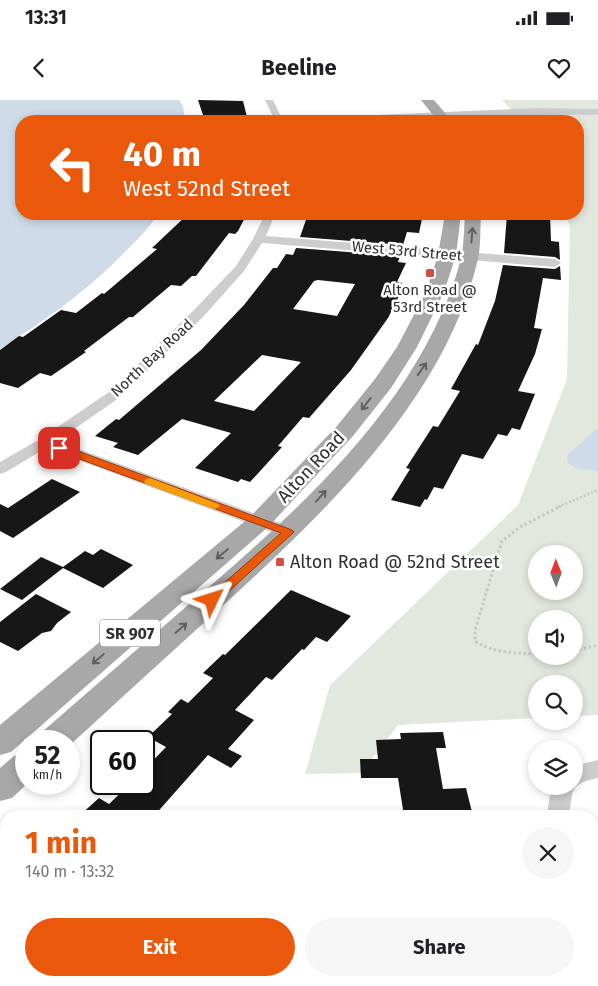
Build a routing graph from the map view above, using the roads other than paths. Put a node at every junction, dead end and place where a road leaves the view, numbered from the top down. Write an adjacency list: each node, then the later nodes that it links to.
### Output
1 (269, 100): 5 (street)
2 (427, 100): 7 (main road)
3 (415, 105): 6 (main road)
4 (598, 112): 8 (street)
5 (276, 115)
6 (422, 115)
7 (440, 115)
8 (483, 115)
9 (267, 220): 12 (street, North Bay Road)
10 (452, 220): 13 (main road, Alton Road / SR 907)
11 (473, 220): 14 (main road, Alton Road / SR 907, one-way to 11)
12 (259, 239): 13 (street, West 53rd Street); 16 (street, North Bay Road)
13 (447, 255): 14 (street, West 53rd Street); 18 (main road, Alton Road / SR 907, one-way to 18)
14 (470, 257): 15 (street, West 53rd Street); 19 (main road, Alton Road / SR 907, one-way to 14)
15 (555, 263)
16 (46, 442): 17 (street, North Bay Road); 18 (street)
17 (0, 469)
18 (259, 522): 19 (street); 21 (main road, Alton Road / SR 907, one-way to 21)
19 (288, 532): 20 (main road, Alton Road / SR 907, one-way to 19)
20 (65, 730)
21 (0, 743)
22 (598, 769): 23 (street)
23 (583, 773)
24 (15, 775): 25 (main road)
25 (0, 788)
26 (563, 795): 27 (street)
27 (560, 810)

